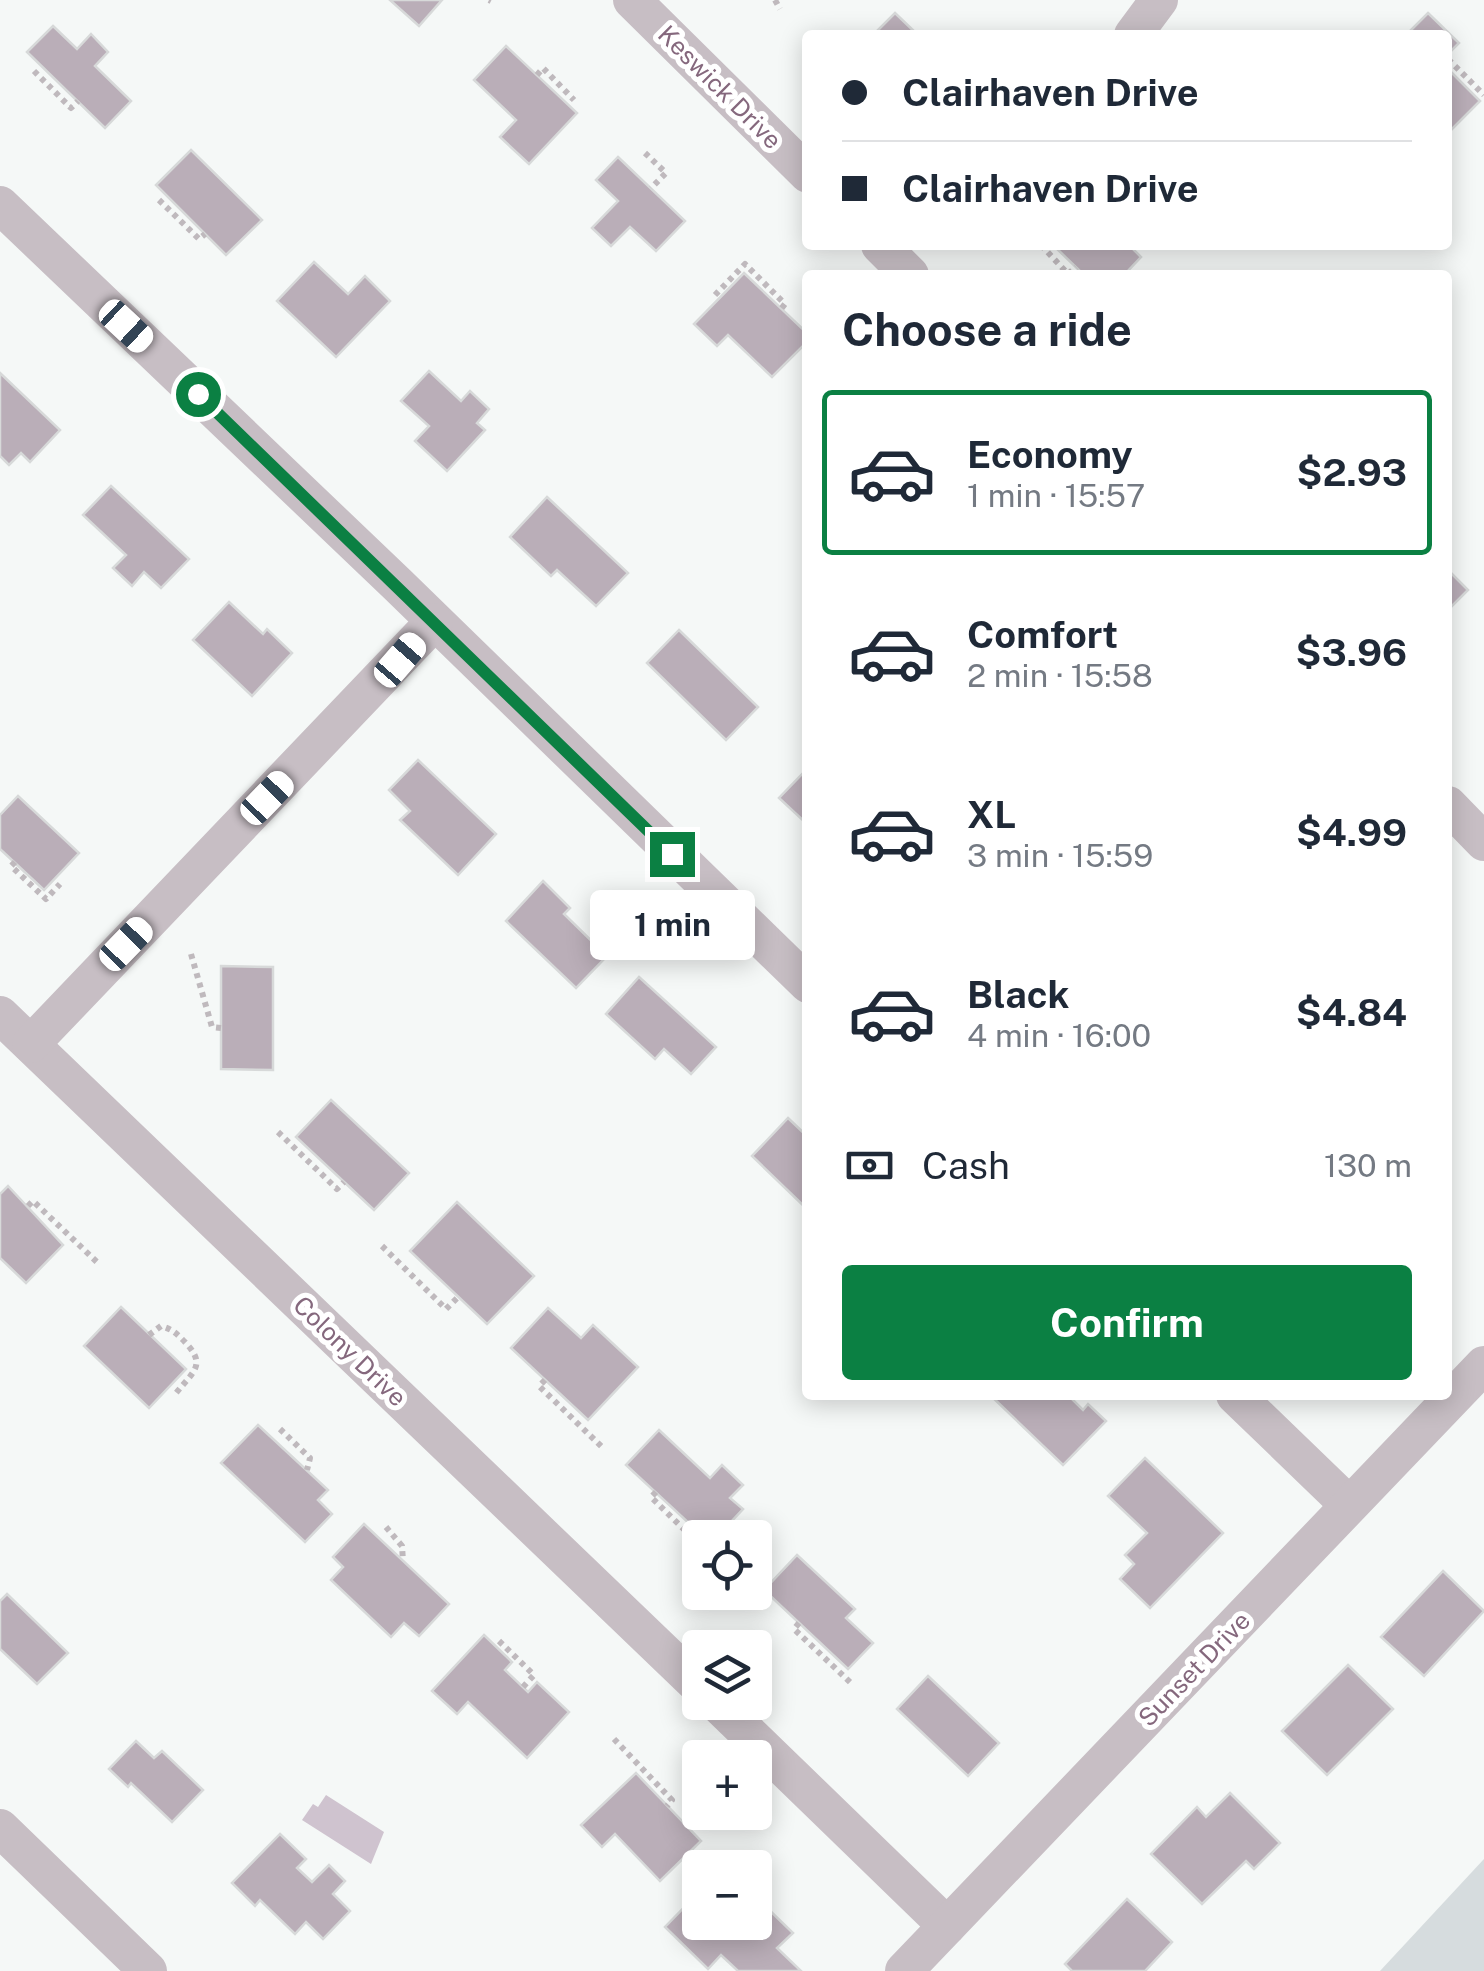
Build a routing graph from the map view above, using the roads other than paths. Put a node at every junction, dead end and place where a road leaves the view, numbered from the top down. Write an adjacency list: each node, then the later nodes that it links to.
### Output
1 (632, 0): 4 (street, Keswick Drive)
2 (1159, 0): 3 (street)
3 (1137, 30)
4 (802, 168)
5 (0, 206): 6 (street)
6 (434, 622): 9 (street); 11 (street)
7 (1452, 809): 8 (street)
8 (1484, 842)
9 (802, 978)
10 (0, 1015): 11 (street, Colony Drive)
11 (31, 1044): 17 (street, Colony Drive)
12 (1484, 1365): 13 (street, Sunset Drive)
13 (1452, 1398)
14 (1240, 1400): 16 (street)
15 (1450, 1400): 16 (street, Sunset Drive)
16 (1349, 1505): 20 (street, Sunset Drive)
17 (682, 1671)
18 (735, 1720): 20 (street)
19 (0, 1828): 21 (street)
20 (947, 1926): 22 (street, Sunset Drive)
21 (148, 1971)
22 (904, 1971)

